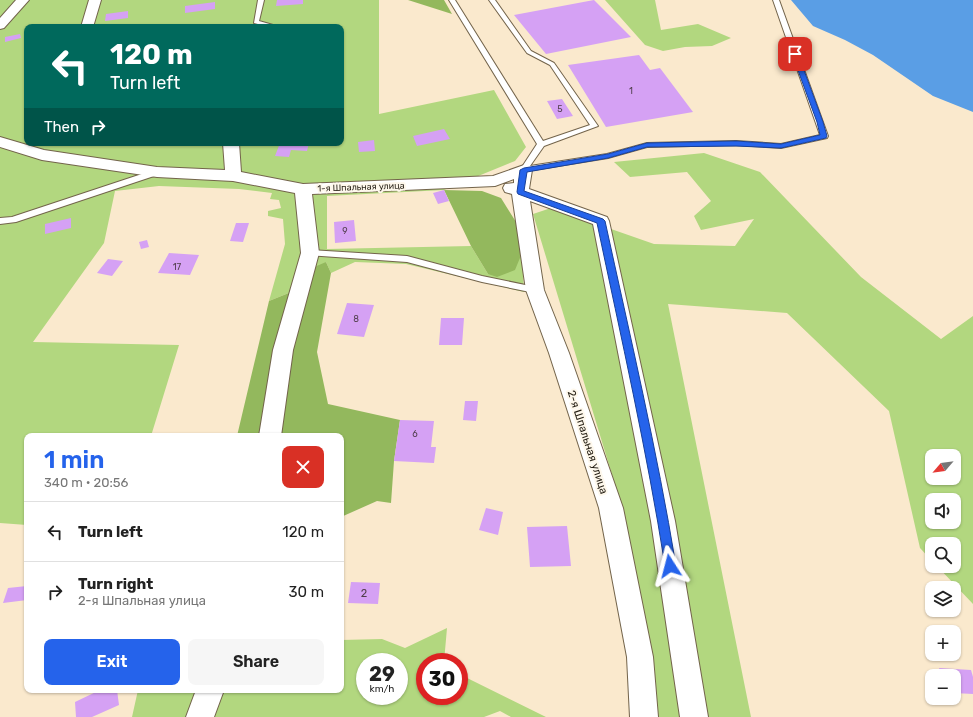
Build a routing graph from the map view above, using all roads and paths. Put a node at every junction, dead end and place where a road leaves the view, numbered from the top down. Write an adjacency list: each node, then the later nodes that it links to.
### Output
1 (23, 0): 9 (street)
2 (95, 0): 7 (street)
3 (261, 0): 8 (lane)
4 (452, 0): 11 (lane)
5 (492, 0): 11 (lane)
6 (776, 0): 13 (lane)
7 (88, 24)
8 (260, 24)
9 (0, 25)
10 (0, 142): 14 (street, 1-я Шпальная улица)
11 (541, 144): 13 (lane)
12 (231, 146): 15 (street)
13 (524, 170): 16 (street, 1-я Шпальная улица); 18 (street, 2-я Шпальная улица)
14 (158, 172): 15 (street, 1-я Шпальная улица); 19 (lane)
15 (233, 176): 17 (street, 1-я Шпальная улица)
16 (495, 181): 17 (street, 1-я Шпальная улица); 18 (street)
17 (303, 189): 20 (street)
18 (520, 192): 21 (street, 2-я Шпальная улица); 26 (street)
19 (0, 222)
20 (310, 253): 21 (lane); 22 (street)
21 (535, 290): 25 (street, 2-я Шпальная улица)
22 (270, 433)
23 (209, 693): 24 (street)
24 (200, 717)
25 (644, 717)
26 (694, 717)

